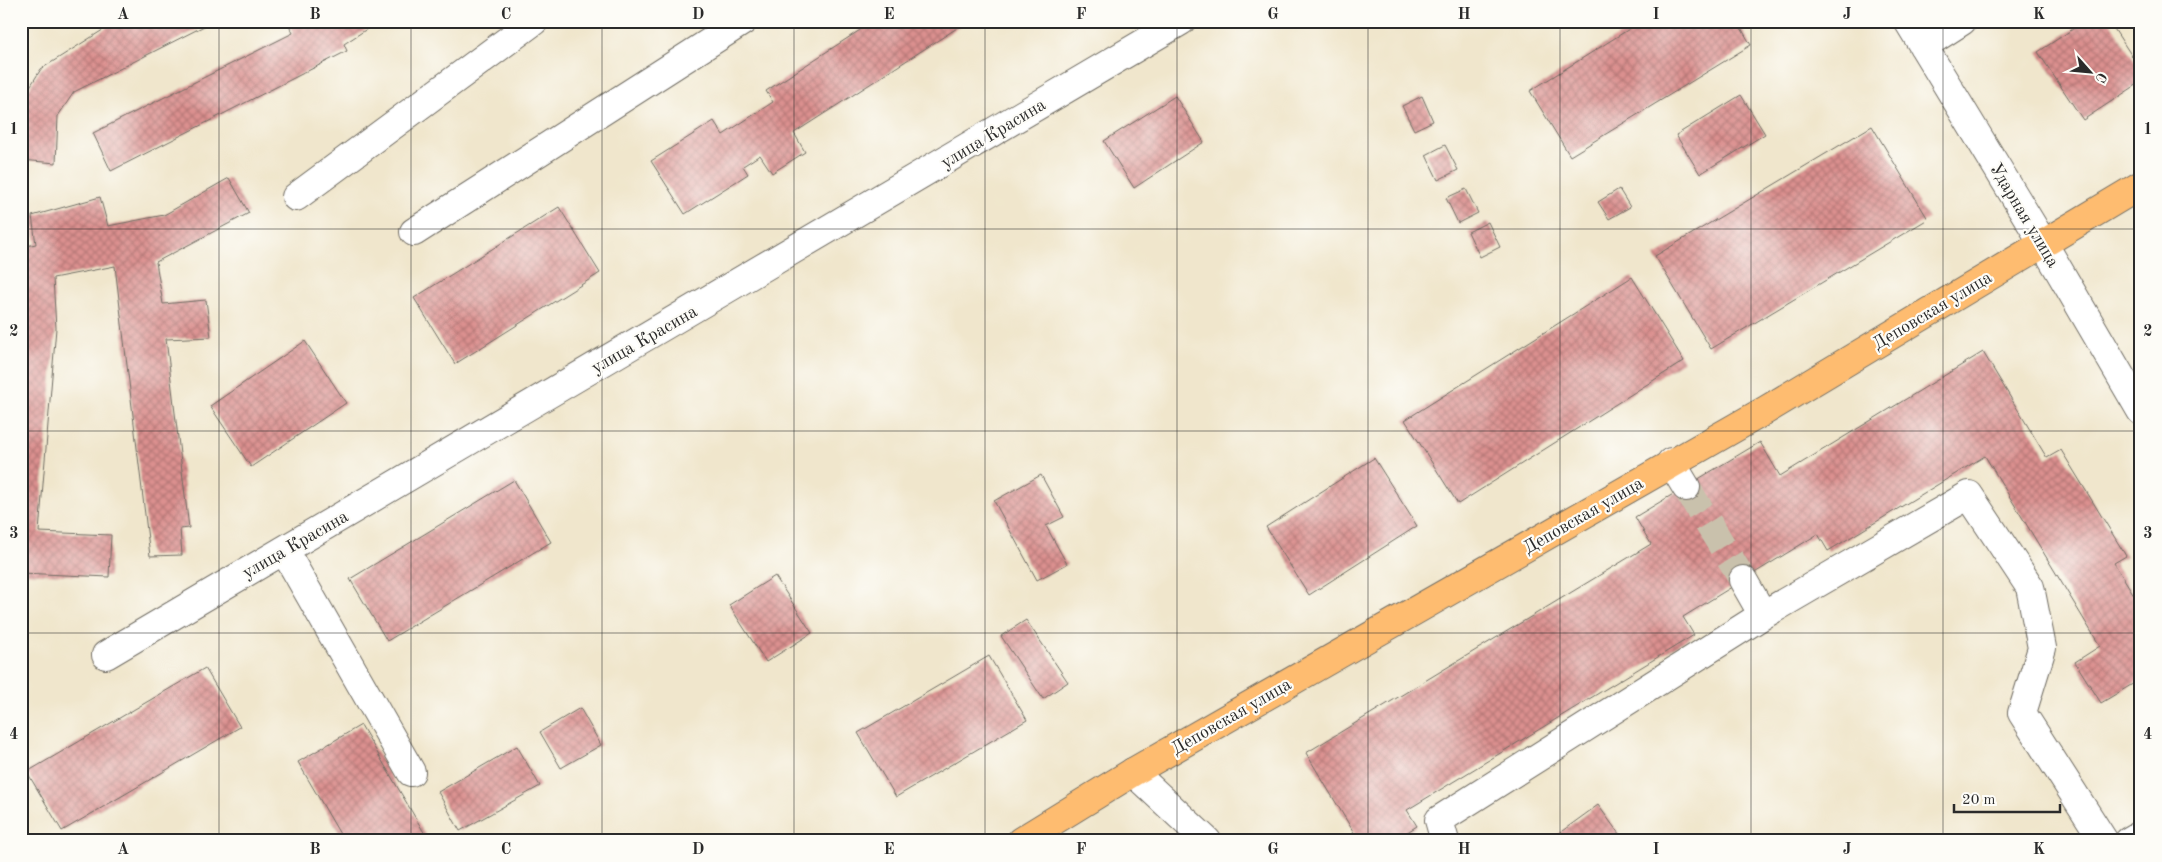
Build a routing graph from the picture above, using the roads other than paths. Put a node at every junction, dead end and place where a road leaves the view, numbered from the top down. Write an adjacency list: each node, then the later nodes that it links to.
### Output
1 (534, 21): 8 (street)
2 (743, 21): 9 (street)
3 (1182, 21): 14 (street, улица Красина)
4 (1908, 21): 6 (street, Ударная улица)
5 (1962, 21): 6 (street)
6 (1923, 46): 10 (street, Ударная улица)
7 (2141, 185): 10 (main road, Деповская улица)
8 (296, 197)
9 (414, 232)
10 (2043, 243): 11 (street, Ударная улица); 12 (main road, Деповская улица)
11 (2141, 411)
12 (1671, 462): 13 (street); 19 (main road, Деповская улица)
13 (1686, 487)
14 (284, 550): 17 (street, улица Красина); 18 (street)
15 (1743, 580): 16 (street)
16 (1763, 615): 23 (street); 24 (street)
17 (106, 655)
18 (411, 772)
19 (1133, 772): 21 (main road, Деповская улица); 22 (street)
20 (2141, 834): 25 (street)
21 (1022, 841)
22 (1207, 841)
23 (1445, 841)
24 (2104, 841)
25 (2129, 841)

